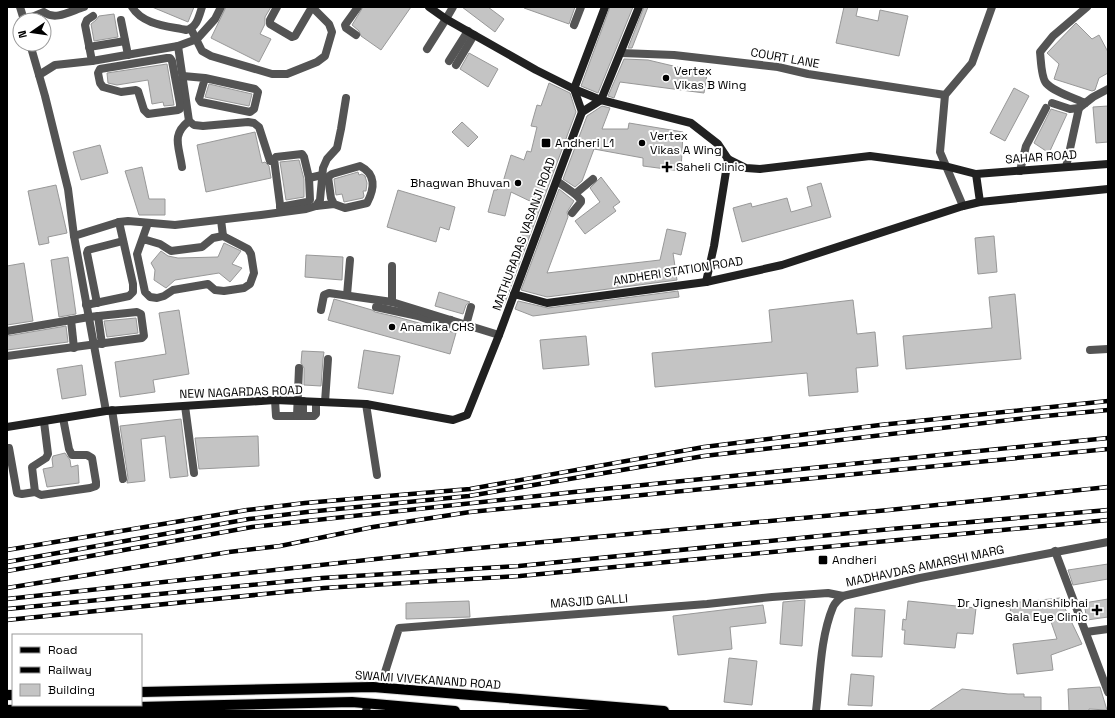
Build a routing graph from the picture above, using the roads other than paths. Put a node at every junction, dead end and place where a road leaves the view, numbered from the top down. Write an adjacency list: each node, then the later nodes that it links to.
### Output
1 (84, 7): 15 (street)
2 (132, 7): 20 (street)
3 (202, 7): 20 (street)
4 (221, 7): 23 (street)
5 (277, 7): 6 (street)
6 (312, 7): 23 (street)
7 (358, 7): 22 (street)
8 (429, 7): 17 (main road)
9 (453, 7): 17 (street)
10 (581, 7): 19 (street)
11 (604, 7): 39 (main road)
12 (639, 7): 30 (main road)
13 (992, 7): 41 (street)
14 (1088, 7): 44 (street)
15 (43, 9)
16 (93, 16): 26 (street)
17 (446, 19): 21 (main road); 28 (street)
18 (121, 20): 24 (street)
19 (574, 25)
20 (192, 29): 23 (street)
21 (471, 33): 34 (street); 39 (main road)
22 (356, 35)
23 (197, 39): 25 (street)
24 (125, 41): 26 (street); 31 (street)
25 (178, 46): 27 (street); 37 (street)
26 (89, 47): 33 (street)
27 (160, 49): 31 (street); 32 (street)
28 (426, 49)
29 (32, 52): 36 (street)
30 (620, 53): 41 (street, COURT LANE); 43 (main road)
31 (130, 54): 33 (street); 35 (street)
32 (162, 59): 35 (street); 35 (street)
33 (92, 61): 36 (street)
34 (452, 63)
35 (134, 64)
36 (39, 75): 70 (street)
37 (183, 76): 38 (street); 46 (street)
38 (205, 78): 38 (street)
39 (574, 89): 43 (main road); 45 (main road)
40 (1108, 89): 44 (street)
41 (945, 95): 50 (street)
42 (346, 98): 56 (street)
43 (601, 100): 45 (main road); 47 (main road)
44 (1082, 106): 52 (street); 53 (street)
45 (582, 112): 58 (main road, MATHURADAS VASANJI ROAD)
46 (190, 121): 48 (street); 51 (street)
47 (728, 159): 50 (main road, SAHAR ROAD); 76 (main road)
48 (270, 161)
49 (1108, 164): 52 (main road, SAHAR ROAD)
50 (946, 166): 54 (main road, SAHAR ROAD); 64 (street)
51 (182, 167)
52 (1066, 167): 53 (main road, SAHAR ROAD)
53 (1020, 171): 54 (main road, SAHAR ROAD)
54 (976, 174): 61 (main road)
55 (309, 178): 56 (street); 65 (street); 65 (street)
56 (324, 179): 62 (street); 62 (street); 63 (street)
57 (593, 179): 60 (street)
58 (557, 181): 60 (street); 77 (main road, MATHURADAS VASANJI ROAD)
59 (1108, 189): 61 (main road)
60 (575, 194): 66 (street)
61 (980, 202): 64 (main road, ANDHERI STATION ROAD)
62 (334, 204): 63 (street)
63 (316, 206): 65 (street)
64 (963, 206): 76 (main road, ANDHERI STATION ROAD)
65 (281, 209): 67 (street)
66 (572, 213)
67 (221, 220): 69 (street); 71 (street)
68 (119, 222): 69 (street); 70 (street); 73 (street)
69 (148, 223): 72 (street)
70 (74, 236): 81 (street)
71 (223, 236): 72 (street); 72 (street)
72 (143, 239)
73 (123, 241): 80 (street); 80 (street)
74 (350, 260): 78 (street)
75 (392, 266): 79 (street)
76 (706, 282): 77 (main road, ANDHERI STATION ROAD)
77 (514, 294): 93 (main road, MATHURADAS VASANJI ROAD)
78 (347, 295): 79 (street); 84 (street)
79 (392, 302): 88 (street)
80 (97, 303): 81 (street)
81 (86, 305): 86 (street)
82 (376, 307): 88 (street)
83 (471, 307): 89 (street)
84 (321, 310)
85 (98, 316): 86 (street); 91 (street); 94 (street)
86 (89, 317): 87 (street); 92 (street)
87 (71, 320): 90 (street); 95 (street)
88 (450, 320): 89 (street)
89 (466, 325): 93 (street)
90 (7, 331)
91 (100, 331): 92 (street); 94 (street)
92 (92, 332): 94 (street)
93 (499, 335): 100 (main road, MATHURADAS VASANJI ROAD)
94 (98, 344): 95 (street); 108 (street)
95 (74, 348): 98 (street)
96 (1090, 350): 97 (street)
97 (1108, 350)
98 (7, 356)
99 (328, 359): 105 (street)
100 (488, 363): 106 (main road, NEW NAGARDAS ROAD)
101 (299, 368): 103 (street)
102 (275, 400): 103 (main road, NEW NAGARDAS ROAD); 107 (main road, NEW NAGARDAS ROAD); 109 (street)
103 (300, 401): 104 (main road, NEW NAGARDAS ROAD); 109 (street)
104 (316, 402): 105 (main road, NEW NAGARDAS ROAD); 109 (street)
105 (325, 402): 106 (main road, NEW NAGARDAS ROAD)
106 (366, 404): 115 (street)
107 (185, 406): 108 (main road, NEW NAGARDAS ROAD); 114 (street)
108 (109, 411): 110 (main road, NEW NAGARDAS ROAD); 116 (street)
109 (300, 416)
110 (63, 418): 111 (main road, NEW NAGARDAS ROAD); 117 (street)
111 (44, 422): 112 (main road, NEW NAGARDAS ROAD); 117 (street)
112 (7, 428)
113 (9, 448): 117 (street)
114 (194, 473)
115 (377, 475)
116 (123, 479)
117 (35, 492)
118 (1108, 542): 119 (street, MADHAVDAS AMARSHI MARG)
119 (1055, 551): 120 (street, MADHAVDAS AMARSHI MARG); 122 (street)
120 (843, 596): 123 (street, MASJID GALLI); 132 (street, MADHAVDAS AMARSHI MARG)
121 (1108, 629): 122 (street)
122 (1086, 632): 125 (street)
123 (380, 688): 124 (main road, SWAMI VIVEKANAND ROAD); 127 (main road, SWAMI VIVEKANAND ROAD)
124 (142, 692)
125 (1108, 692)
126 (367, 707): 129 (main road); 130 (main road)
127 (566, 707): 131 (main road, SWAMI VIVEKANAND ROAD)
128 (7, 710): 129 (main road)
129 (108, 710)
130 (455, 711)
131 (664, 711)
132 (816, 711)

